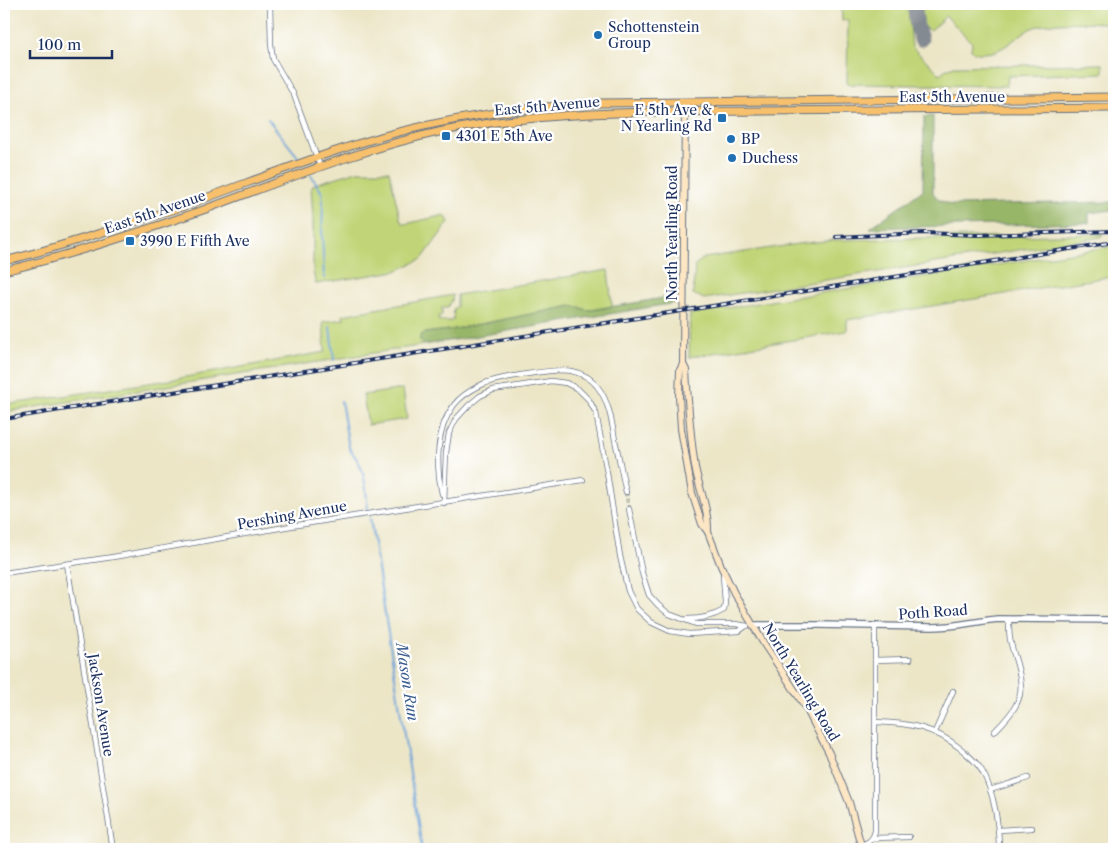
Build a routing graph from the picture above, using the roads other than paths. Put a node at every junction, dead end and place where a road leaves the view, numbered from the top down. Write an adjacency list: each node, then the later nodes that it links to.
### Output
1 (270, 4): 6 (street)
2 (1114, 98): 3 (main road, East 5th Avenue)
3 (685, 102): 5 (main road, North Yearling Road); 6 (main road, East 5th Avenue)
4 (1114, 108): 5 (main road, East 5th Avenue)
5 (685, 112): 7 (main road, East 5th Avenue); 15 (main road, North Yearling Road)
6 (317, 157): 7 (street); 8 (main road, East 5th Avenue)
7 (320, 166): 9 (main road, East 5th Avenue)
8 (4, 261)
9 (4, 271)
10 (584, 480): 12 (street, Pershing Avenue)
11 (626, 492): 12 (street)
12 (444, 502): 14 (street, Pershing Avenue); 20 (street)
13 (629, 509): 17 (street)
14 (67, 564): 16 (street, Pershing Avenue); 35 (street, Jackson Avenue)
15 (721, 566): 17 (street); 20 (main road, North Yearling Road)
16 (4, 573)
17 (683, 619): 20 (street)
18 (1009, 620): 19 (street, Poth Road); 21 (street, Poth Road); 27 (street)
19 (1114, 620)
20 (749, 626): 21 (street, Poth Road); 34 (main road, North Yearling Road)
21 (875, 627): 23 (street)
22 (910, 659): 23 (street)
23 (875, 660): 25 (street)
24 (953, 691): 26 (street)
25 (875, 722): 26 (street); 33 (street)
26 (935, 732): 29 (street)
27 (994, 732)
28 (1028, 778): 29 (street)
29 (990, 790): 31 (street)
30 (1032, 828): 31 (street)
31 (999, 830): 36 (street)
32 (909, 837): 33 (street)
33 (873, 838): 34 (street)
34 (862, 847)
35 (113, 849)
36 (999, 849)

